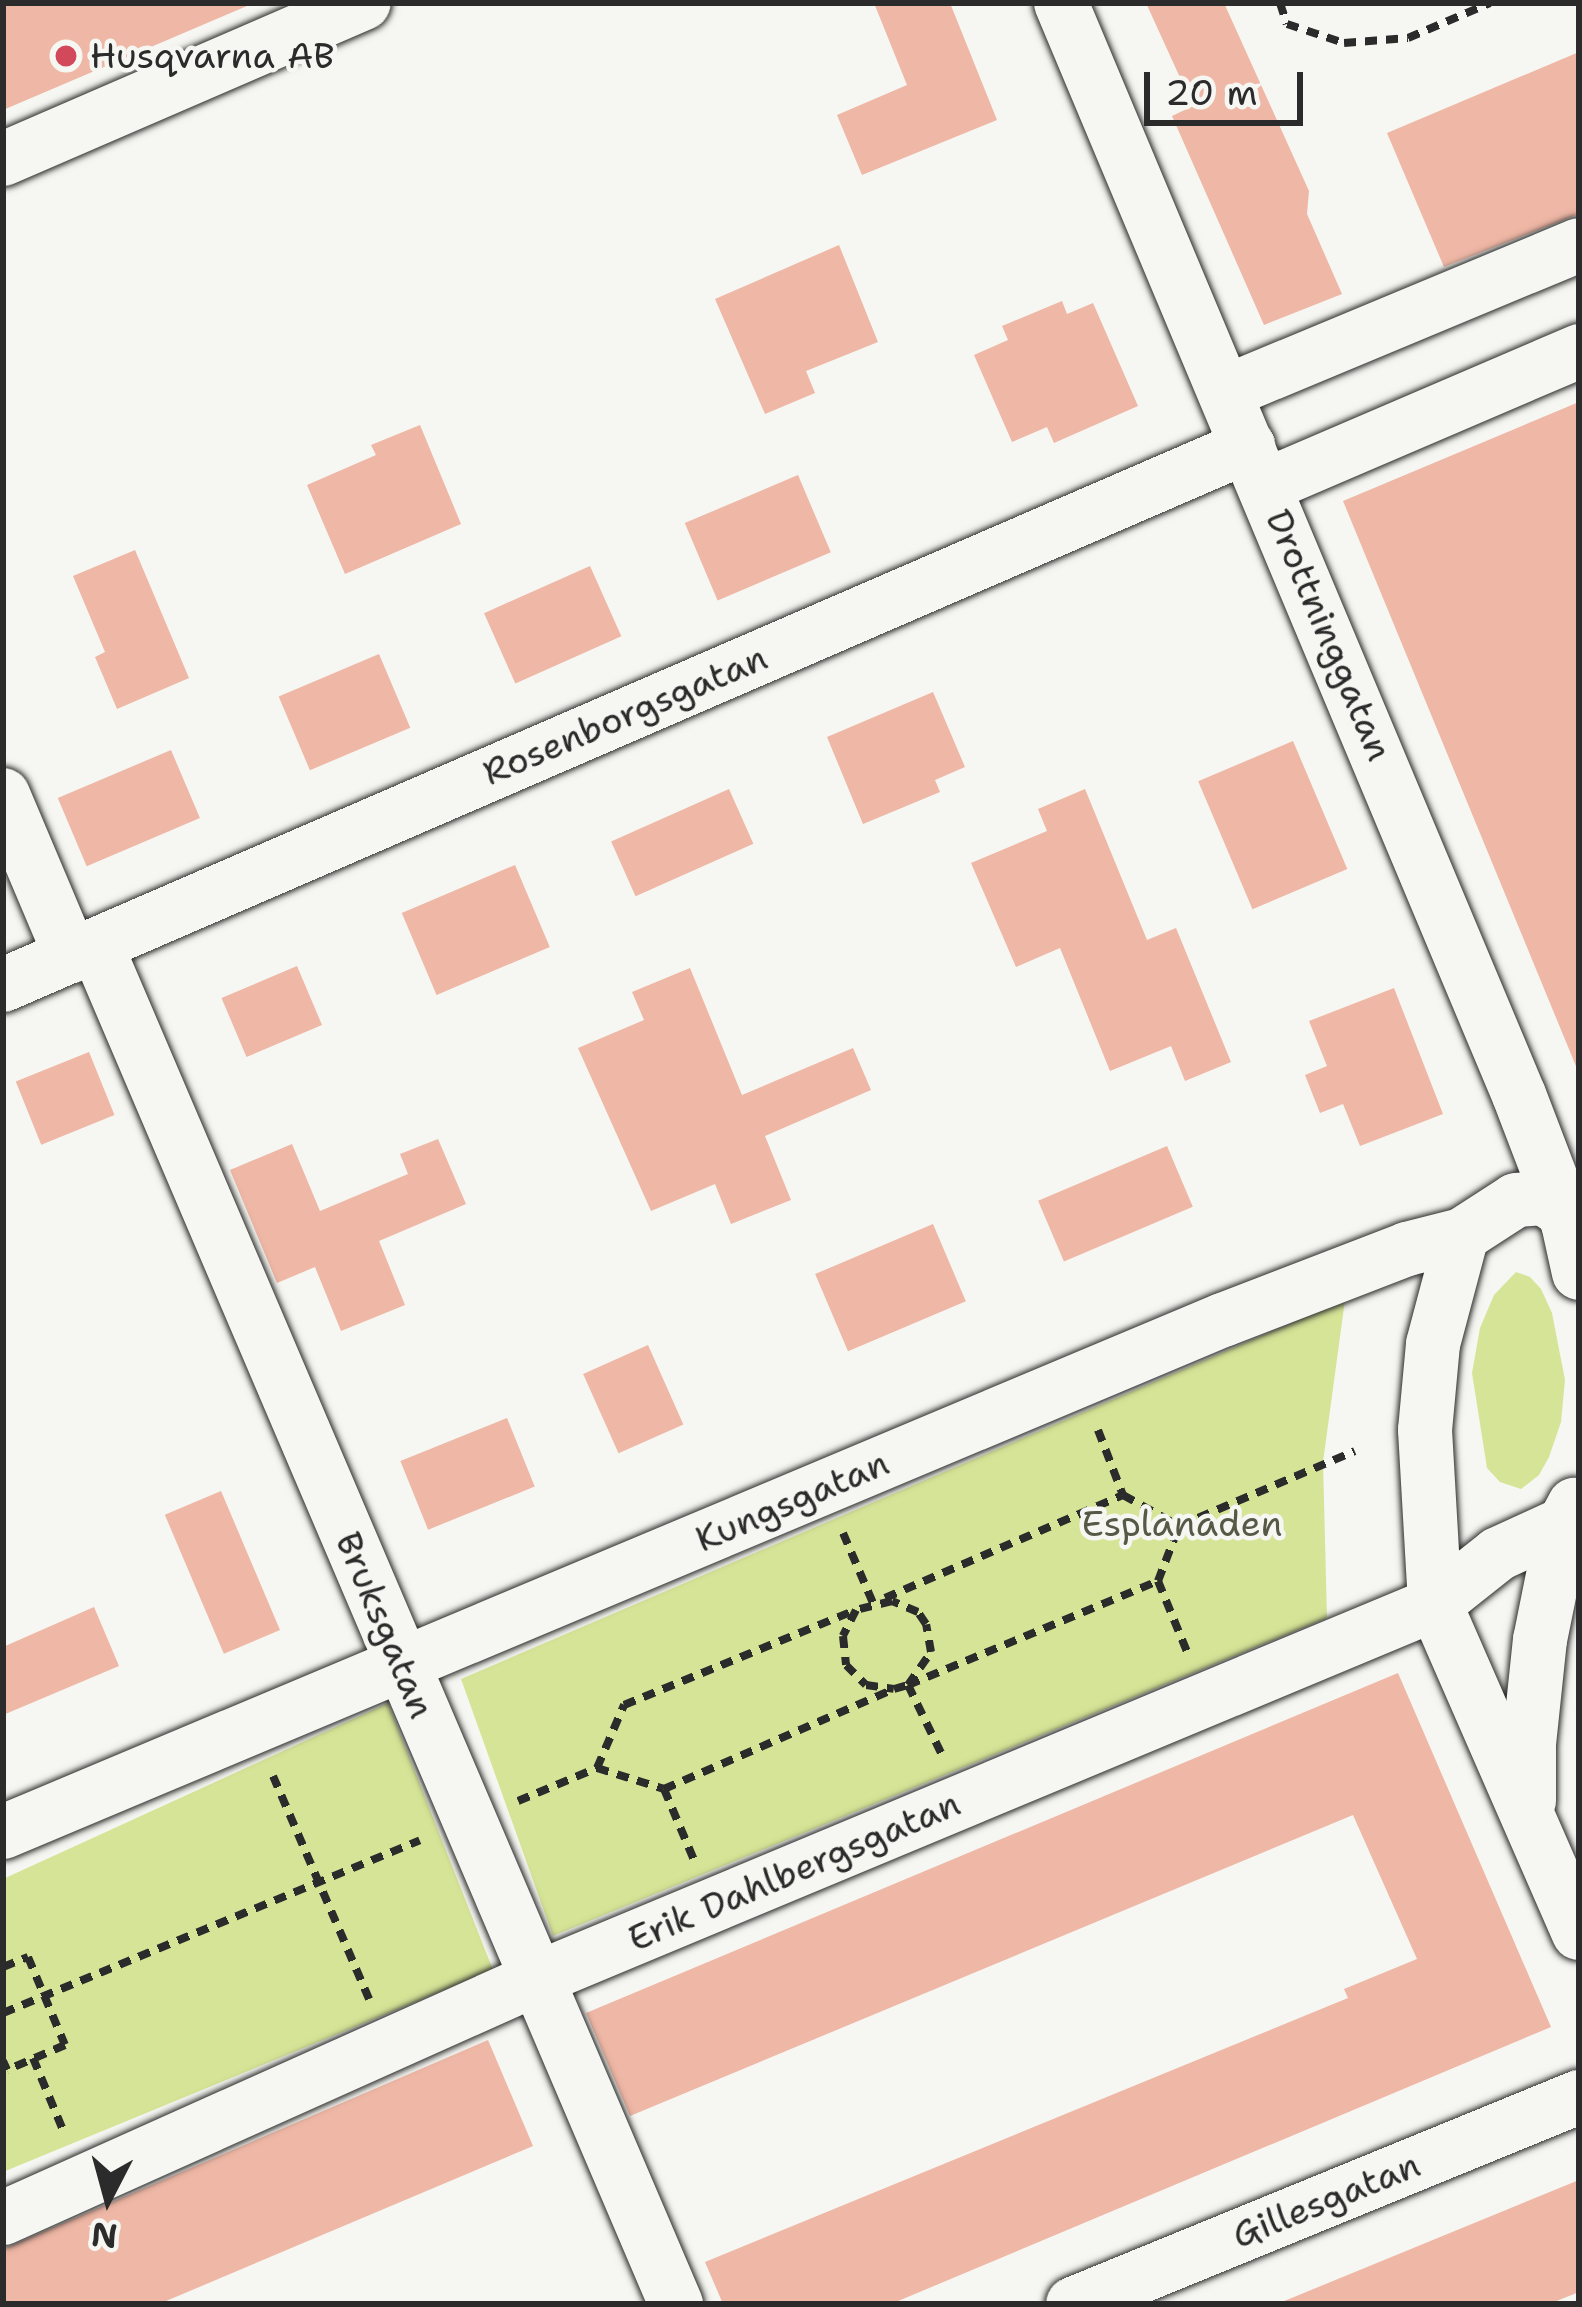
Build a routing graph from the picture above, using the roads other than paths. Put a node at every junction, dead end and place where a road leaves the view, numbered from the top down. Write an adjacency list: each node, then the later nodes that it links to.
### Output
1 (364, 3): 3 (street)
2 (1061, 3): 6 (street, Drottninggatan)
3 (3, 159)
4 (1579, 245): 6 (street)
5 (1579, 351): 7 (street, Rosenborgsgatan)
6 (1226, 392): 7 (street, Drottninggatan)
7 (1257, 466): 9 (street, Rosenborgsgatan); 11 (street, Drottninggatan)
8 (3, 795): 9 (street, Bruksgatan)
9 (84, 951): 10 (street, Rosenborgsgatan); 19 (street, Bruksgatan)
10 (3, 985)
11 (1531, 1125): 12 (street, Drottninggatan); 13 (street)
12 (1569, 1203): 13 (street, Kungsgatan); 14 (street, Drottninggatan)
13 (1474, 1226): 16 (street); 19 (street, Kungsgatan)
14 (1579, 1273)
15 (1573, 1513): 17 (street, Erik Dahlbergsgatan); 20 (street)
16 (1432, 1515): 17 (street); 18 (street)
17 (1498, 1554): 18 (street, Erik Dahlbergsgatan)
18 (1436, 1604): 20 (street); 23 (street, Erik Dahlbergsgatan)
19 (402, 1666): 21 (street, Kungsgatan); 23 (street, Bruksgatan)
20 (1530, 1821): 22 (street)
21 (3, 1832)
22 (1579, 1933)
23 (536, 1979): 25 (street, Erik Dahlbergsgatan); 26 (street, Bruksgatan)
24 (1579, 2097): 27 (street, Gillesgatan)
25 (3, 2218)
26 (676, 2304)
27 (1073, 2304)

